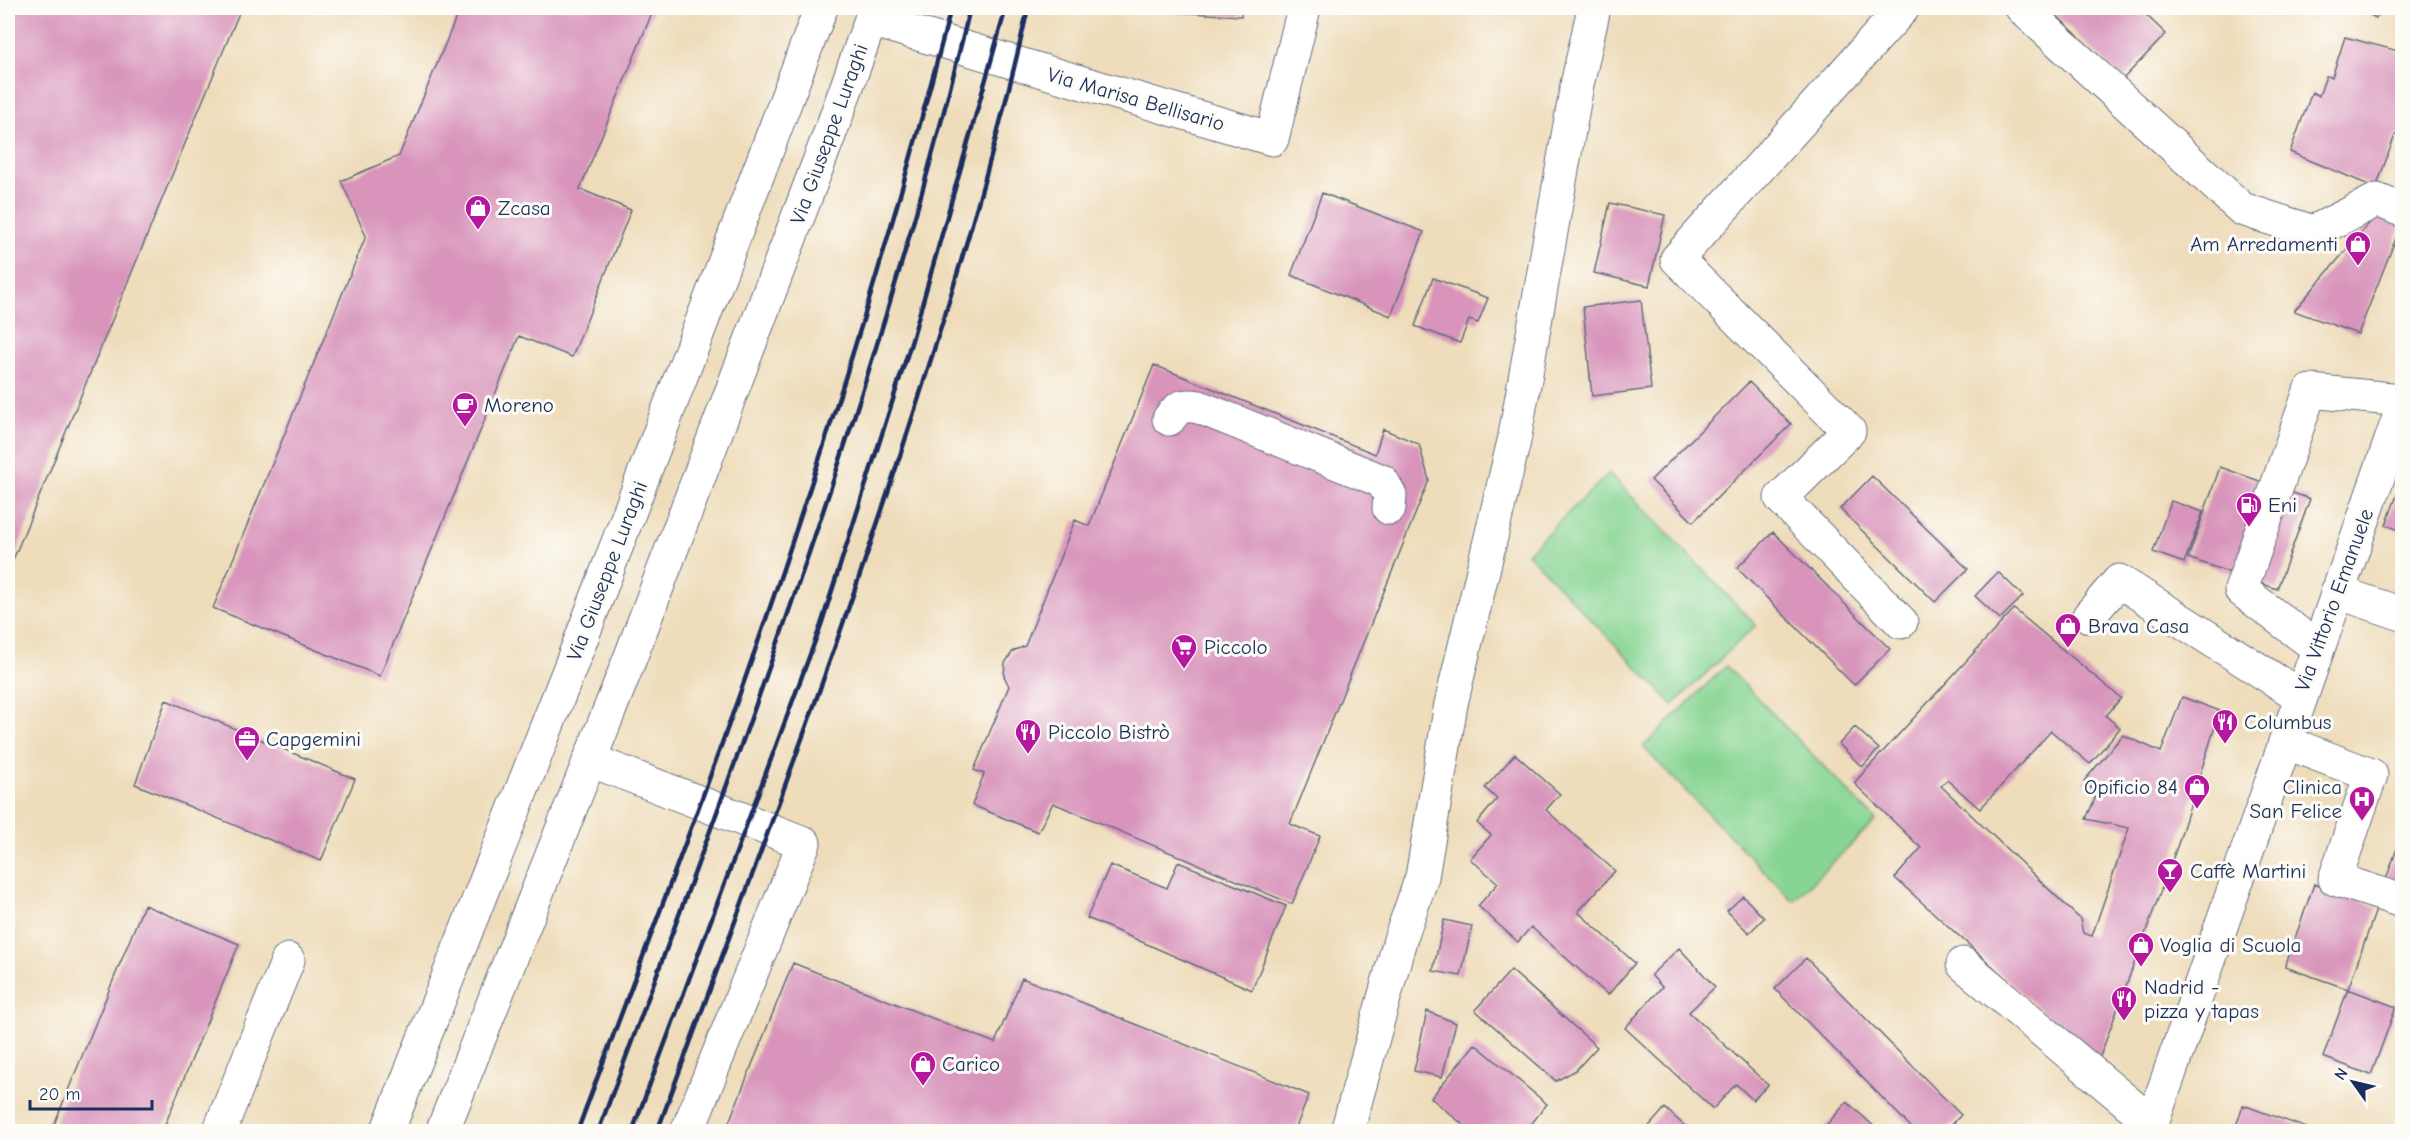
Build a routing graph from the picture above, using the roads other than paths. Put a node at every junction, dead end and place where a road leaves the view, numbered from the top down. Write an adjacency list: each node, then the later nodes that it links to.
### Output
1 (821, 8): 25 (street, Via Giuseppe Luraghi)
2 (1304, 8): 6 (street, Via Marisa Bellisario)
3 (1594, 8): 28 (street)
4 (1903, 8): 15 (street)
5 (2022, 8): 7 (street)
6 (873, 14): 19 (street, Via Giuseppe Luraghi)
7 (2403, 210)
8 (2403, 400): 16 (street)
9 (2403, 409): 12 (street, Via Vittorio Emanuele)
10 (1169, 419): 11 (street)
11 (1389, 508)
12 (2337, 592): 13 (street); 16 (street, Via Vittorio Emanuele)
13 (2403, 614)
14 (2089, 616): 17 (street)
15 (1901, 622)
16 (2318, 648): 17 (street, Via Vittorio Emanuele)
17 (2301, 696): 18 (street, Via Vittorio Emanuele)
18 (2284, 742): 20 (street); 23 (street, Via Vittorio Emanuele)
19 (590, 760): 26 (street, Via Giuseppe Luraghi); 27 (street)
20 (2403, 901)
21 (288, 960): 24 (street)
22 (1963, 964): 23 (street)
23 (2150, 1127)
24 (219, 1131)
25 (387, 1131)
26 (442, 1131)
27 (687, 1131)
28 (1347, 1131)

